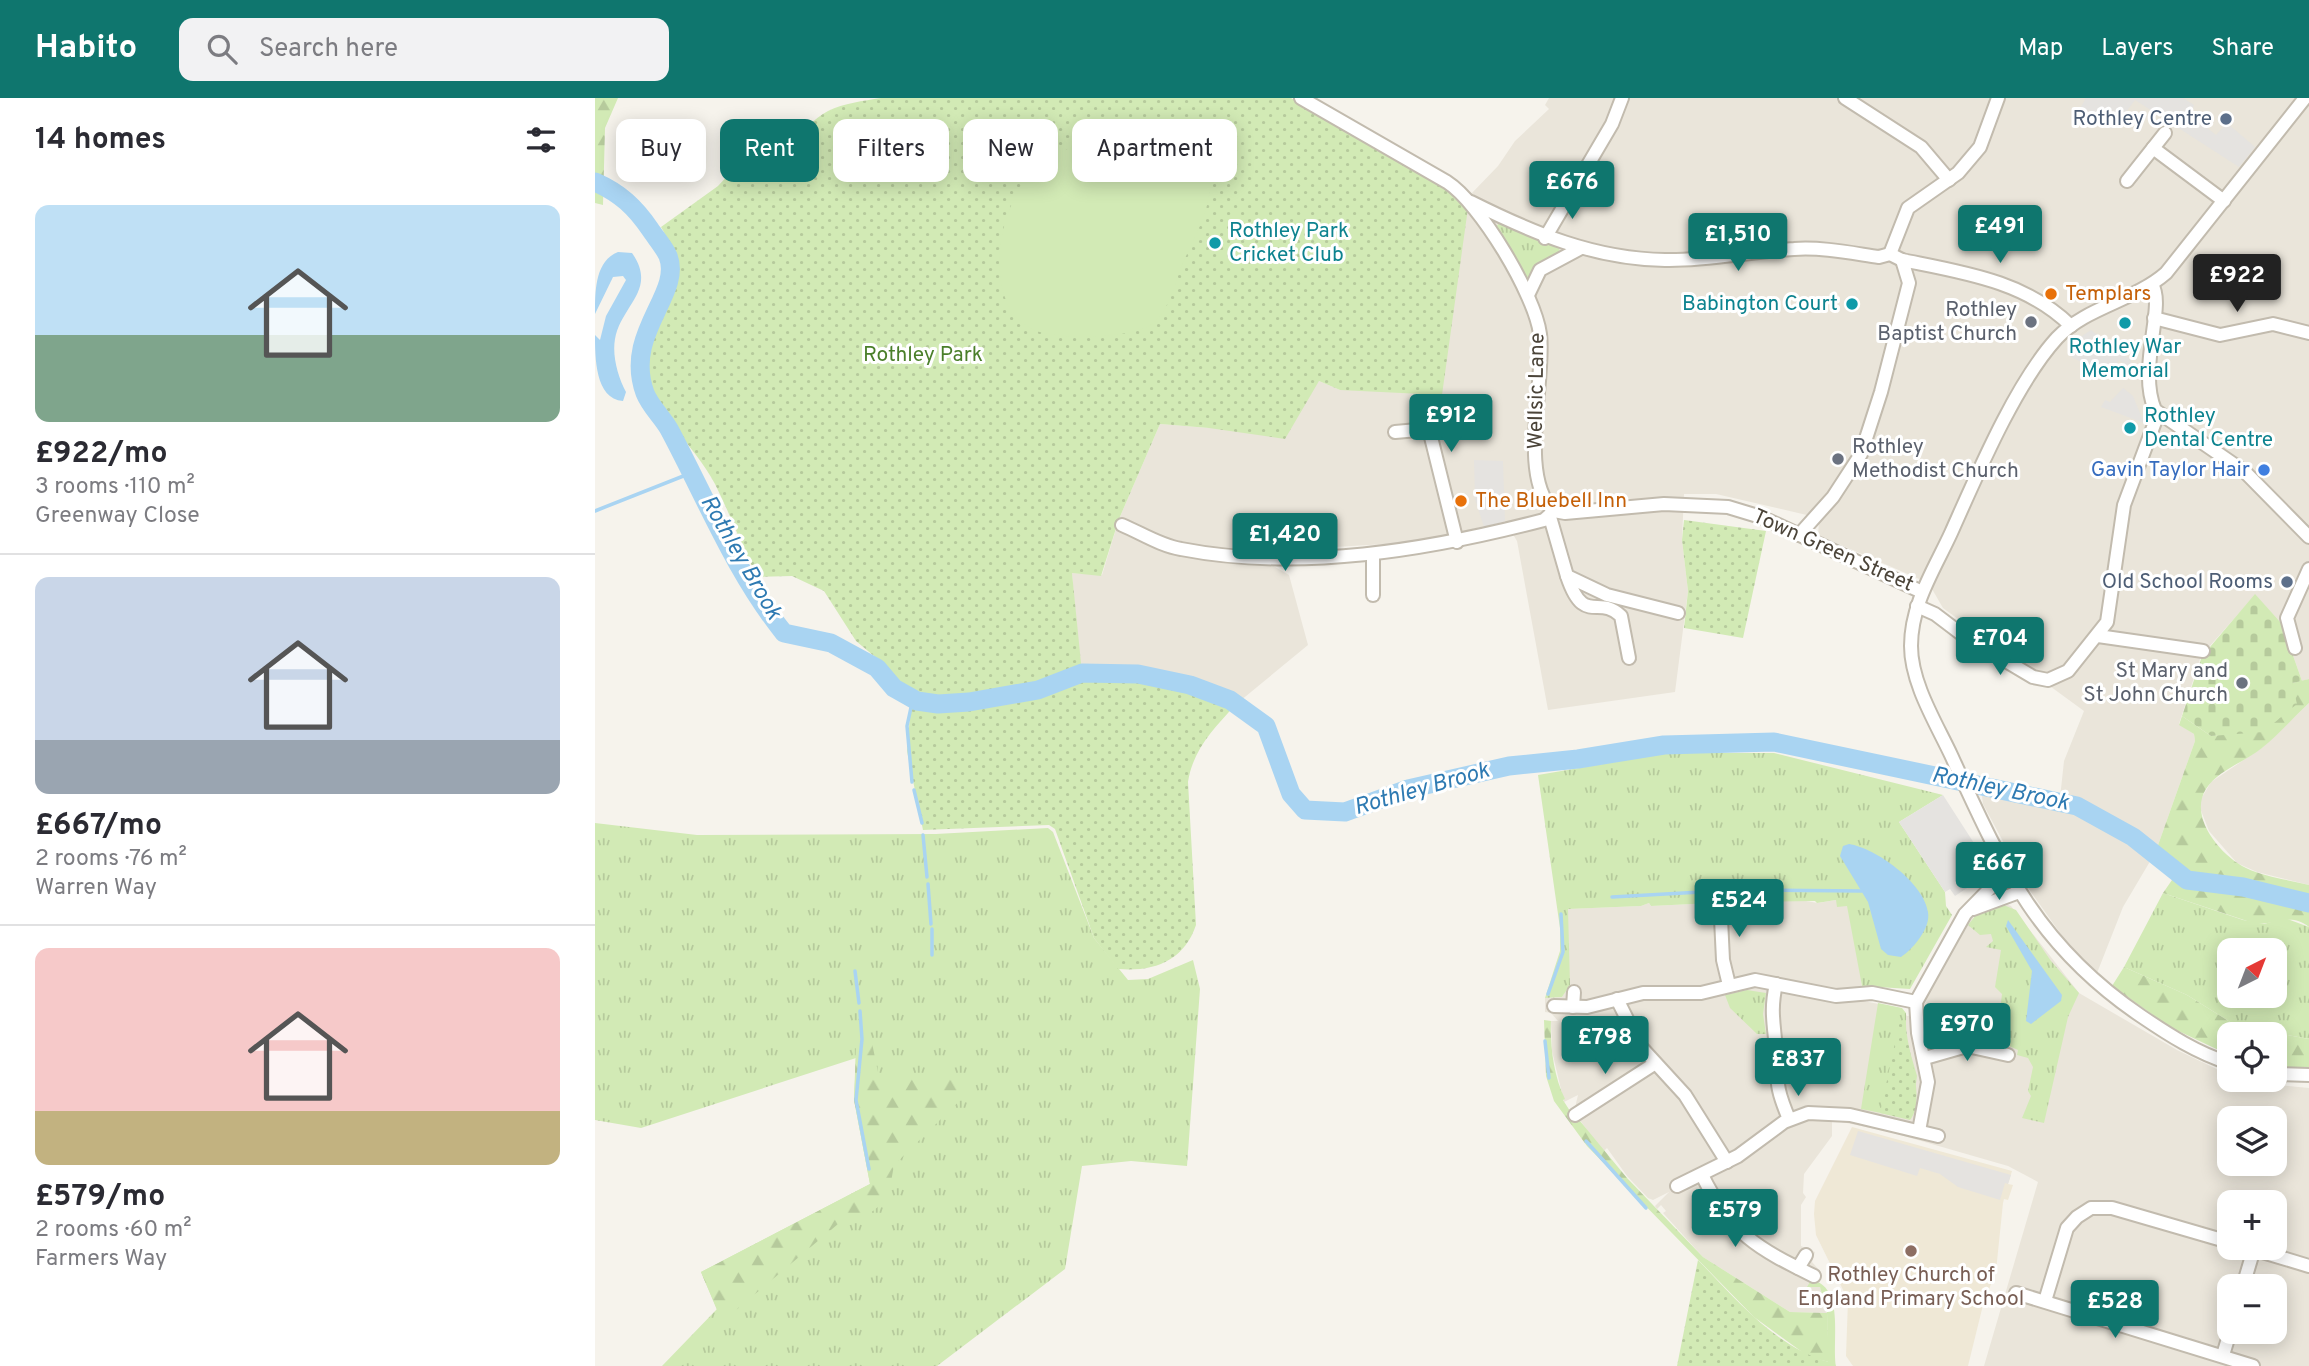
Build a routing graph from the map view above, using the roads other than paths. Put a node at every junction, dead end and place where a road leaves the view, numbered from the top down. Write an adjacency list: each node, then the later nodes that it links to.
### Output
1 (1301, 98): 10 (street)
2 (1622, 98): 12 (street)
3 (1845, 98): 8 (street)
4 (1998, 98): 8 (street)
5 (2305, 98): 11 (street)
6 (2165, 133): 7 (street)
7 (2153, 148): 9 (street); 11 (street)
8 (1949, 180): 14 (street)
9 (2127, 181)
10 (1471, 201): 12 (street); 16 (street, Wellsic Lane)
11 (2224, 201): 15 (street)
12 (1545, 238): 13 (street)
13 (1581, 248): 14 (street); 16 (street)
14 (1896, 257): 18 (street); 24 (street)
15 (2152, 285): 17 (street); 18 (street)
16 (1528, 295): 22 (street, Wellsic Lane)
17 (2154, 318): 19 (street); 20 (street)
18 (2071, 326): 30 (street)
19 (2309, 333)
20 (2158, 414): 25 (street); 34 (street)
21 (1395, 432): 26 (street)
22 (1552, 514): 24 (street, Town Green Street); 26 (street, Town Green Street); 29 (street, Wellsic Lane)
23 (1122, 525): 27 (street, Town Green Street)
24 (1799, 535): 30 (street, Town Green Street)
25 (2309, 537)
26 (1457, 542): 27 (street, Town Green Street)
27 (1373, 554): 31 (street)
28 (2309, 569): 35 (street)
29 (1567, 576): 33 (street); 37 (street, Wellsic Lane)
30 (1922, 592): 32 (street)
31 (1373, 595)
32 (1917, 606): 34 (street); 38 (street)
33 (1678, 613)
34 (2098, 636): 36 (street)
35 (2295, 648)
36 (2203, 651)
37 (1631, 652)
38 (2007, 871): 39 (street); 41 (street)
39 (2019, 892): 41 (street); 50 (street)
40 (1725, 903): 43 (street)
41 (1967, 911): 46 (street)
42 (1776, 984): 43 (street); 46 (street); 56 (street)
43 (1730, 985): 45 (street)
44 (1574, 992): 48 (street)
45 (1617, 999): 48 (street); 52 (street)
46 (1916, 1002): 51 (street)
47 (1554, 1006): 48 (street)
48 (1573, 1007)
49 (2001, 1050): 51 (street)
50 (2217, 1057)
51 (1924, 1058): 57 (street)
52 (1654, 1064): 55 (street); 59 (street)
53 (2287, 1074): 54 (street)
54 (2309, 1075)
55 (1575, 1115)
56 (1789, 1119): 57 (street); 59 (street)
57 (1919, 1131): 58 (street)
58 (1938, 1136)
59 (1727, 1162): 60 (street)
60 (1702, 1175): 61 (street); 66 (street)
61 (1677, 1186)
62 (2217, 1239): 69 (street)
63 (1806, 1255): 66 (street)
64 (2287, 1259): 65 (street)
65 (2309, 1266)
66 (1798, 1268): 67 (street)
67 (1814, 1276)
68 (2016, 1293): 69 (street)
69 (2045, 1301): 71 (street)
70 (2226, 1344): 71 (street)
71 (2223, 1355): 72 (street)
72 (2253, 1366)

